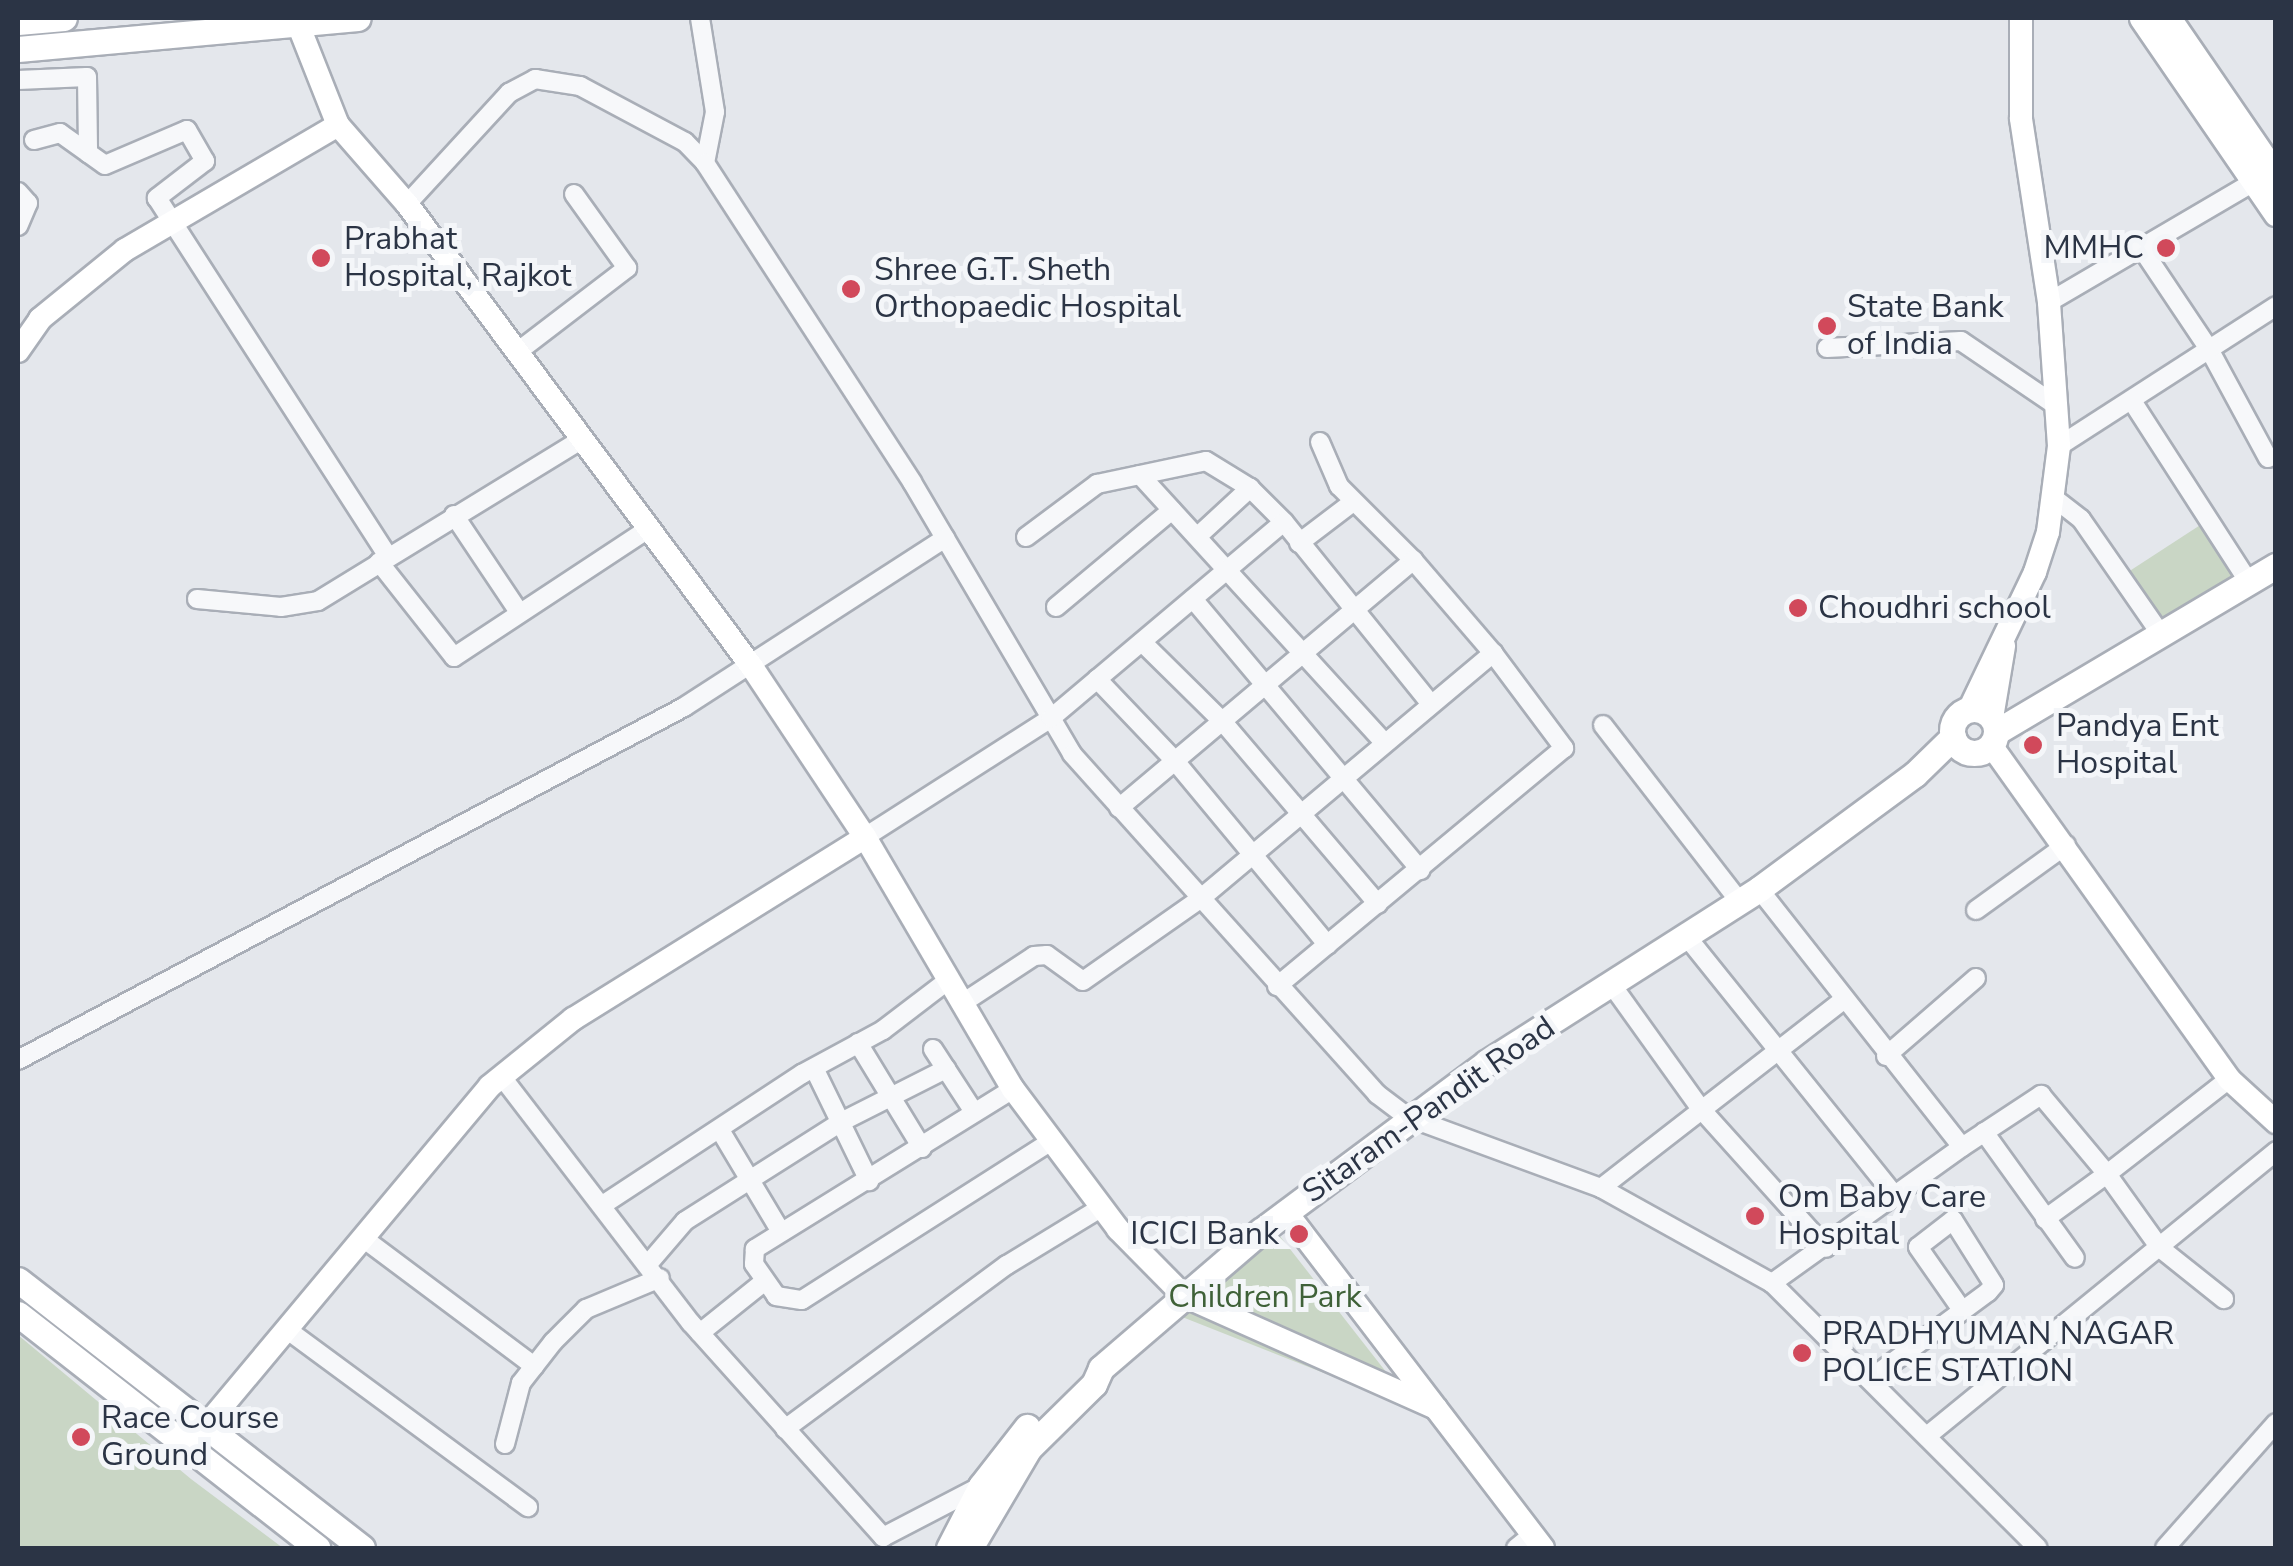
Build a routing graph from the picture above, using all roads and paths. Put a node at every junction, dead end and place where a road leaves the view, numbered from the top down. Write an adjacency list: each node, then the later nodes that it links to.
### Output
1 (64, 18): 10 (main road)
2 (358, 18): 9 (main road)
3 (700, 18): 17 (street)
4 (2021, 18): 28 (street)
5 (2126, 18): 19 (street)
6 (2142, 18): 23 (main road)
7 (2168, 18): 18 (main road)
8 (2183, 18): 16 (street)
9 (296, 19): 11 (main road); 13 (street)
10 (21, 20): 11 (street)
11 (26, 48)
12 (18, 80): 15 (street)
13 (338, 124): 22 (street); 24 (street)
14 (34, 140): 15 (street)
15 (88, 153): 24 (street)
16 (2276, 156)
17 (706, 163): 22 (street); 50 (street)
18 (2276, 176)
19 (2245, 188): 26 (street); 27 (street)
20 (18, 192): 25 (street)
21 (574, 194): 33 (street)
22 (407, 204): 33 (street)
23 (2276, 213)
24 (169, 221): 32 (street); 52 (street)
25 (18, 226)
26 (2276, 230)
27 (2142, 250): 28 (street); 31 (street)
28 (2049, 302): 35 (street)
29 (2276, 306): 31 (street)
30 (1827, 348): 35 (street)
31 (2209, 349): 34 (street); 39 (street)
32 (18, 350)
33 (516, 353): 36 (street)
34 (2132, 401): 38 (street); 56 (street)
35 (2058, 407): 38 (street)
36 (582, 439): 45 (street); 47 (street)
37 (1320, 442): 43 (street)
38 (2059, 446): 42 (street)
39 (2268, 458)
40 (1140, 475): 41 (street); 44 (street); 49 (street)
41 (1250, 488): 46 (street); 48 (street)
42 (2054, 498): 62 (street); 73 (street)
43 (1353, 502): 51 (street); 53 (street)
44 (1172, 510): 48 (street); 59 (street)
45 (454, 515): 52 (street); 60 (street)
46 (1284, 522): 51 (street); 55 (street)
47 (648, 529): 60 (street); 66 (street)
48 (1198, 536): 55 (street)
49 (1026, 537)
50 (945, 538): 66 (street); 70 (street)
51 (1300, 543): 61 (street)
52 (383, 560): 58 (street); 60 (street)
53 (1413, 560): 61 (street); 65 (street)
54 (2276, 566): 56 (main road, Sitaram-Pandit Road)
55 (1229, 568): 57 (street); 64 (street)
56 (2250, 584): 62 (main road, Sitaram-Pandit Road)
57 (1193, 599): 63 (street); 68 (street)
58 (197, 600)
59 (1056, 607)
60 (519, 612)
61 (1352, 613): 64 (street); 69 (street)
62 (2162, 636): 73 (main road, Sitaram-Pandit Road)
63 (1142, 642): 67 (street); 71 (street)
64 (1306, 652): 68 (street); 74 (street)
65 (1493, 653): 69 (street); 82 (street)
66 (752, 667): 79 (street); 99 (street)
67 (1097, 679): 70 (street); 75 (street)
68 (1262, 688): 71 (street); 76 (street)
69 (1431, 704): 74 (street)
70 (1051, 718): 77 (street); 79 (street)
71 (1222, 722): 75 (street); 78 (street)
72 (1603, 725): 83 (street)
73 (1978, 732): 80 (street); 83 (main road, Sitaram-Pandit Road)
74 (1384, 743): 76 (street)
75 (1175, 761): 77 (street); 81 (street)
76 (1344, 777): 78 (street); 82 (street)
77 (1120, 808): 84 (street)
78 (1299, 815): 81 (street); 85 (street)
79 (865, 837): 90 (street); 102 (street)
80 (2066, 846): 86 (street); 103 (street)
81 (1254, 853): 84 (street); 88 (street)
82 (1420, 870): 85 (street)
83 (1750, 896): 87 (main road, Sitaram-Pandit Road); 93 (street)
84 (1200, 899): 92 (street); 94 (street)
85 (1378, 904): 88 (street)
86 (1976, 910)
87 (1687, 937): 91 (main road, Sitaram-Pandit Road); 97 (street)
88 (1328, 945): 92 (street)
89 (1976, 978): 98 (street)
90 (946, 980): 94 (street); 95 (street)
91 (1612, 985): 106 (street); 108 (main road, Sitaram-Pandit Road)
92 (1277, 986): 108 (street)
93 (1844, 1000): 97 (street); 98 (street)
94 (961, 1004): 104 (street)
95 (858, 1044): 100 (street); 105 (street)
96 (933, 1049): 101 (street)
97 (1775, 1052): 106 (street); 121 (street)
98 (1886, 1056): 114 (street)
99 (18, 1060)
100 (814, 1068): 109 (street); 111 (street)
101 (946, 1069): 105 (street); 107 (street)
102 (502, 1076): 122 (street); 127 (street)
103 (2230, 1078): 110 (street); 117 (street)
104 (1013, 1089): 107 (street); 113 (street)
105 (892, 1100): 109 (street); 115 (street)
106 (1700, 1108): 120 (street); 128 (street)
107 (974, 1112): 115 (street)
108 (1408, 1116): 120 (street); 124 (main road, Sitaram-Pandit Road)
109 (842, 1122): 118 (street); 119 (street)
110 (2276, 1122)
111 (720, 1130): 119 (street); 122 (street)
112 (1984, 1132): 114 (street); 117 (street); 125 (street)
113 (1050, 1142): 123 (street); 133 (street)
114 (1962, 1147): 121 (street)
115 (922, 1148): 118 (street)
116 (2276, 1151): 129 (street)
117 (2108, 1174): 125 (street); 129 (street)
118 (869, 1181): 126 (street)
119 (751, 1182): 126 (street); 131 (street)
120 (1601, 1188): 134 (street)
121 (1896, 1197): 128 (street)
122 (604, 1204): 131 (street)
123 (1102, 1207): 135 (street); 147 (street)
124 (1286, 1212): 135 (main road, Sitaram-Pandit Road); 144 (street)
125 (2045, 1219): 130 (street)
126 (781, 1232): 133 (street)
127 (363, 1238): 139 (street); 141 (street)
128 (1826, 1248): 134 (street)
129 (2160, 1248): 136 (street); 148 (street)
130 (2076, 1258)
131 (654, 1270): 140 (street); 141 (street)
132 (18, 1280): 146 (main road)
133 (765, 1281): 140 (street)
134 (1772, 1283): 143 (street)
135 (1184, 1296): 142 (main road, Sitaram-Pandit Road); 144 (street)
136 (2224, 1299)
137 (1962, 1310): 137 (street); 143 (street)
138 (18, 1314): 150 (main road)
139 (290, 1331): 146 (street); 152 (street)
140 (700, 1333): 147 (street)
141 (534, 1366): 149 (street)
142 (1102, 1368): 151 (main road); 158 (main road, Sitaram-Pandit Road)
143 (1870, 1380): 148 (street)
144 (1436, 1408): 154 (street)
145 (2276, 1423): 160 (street)
146 (206, 1425): 150 (street); 156 (main road)
147 (785, 1429): 153 (street)
148 (1928, 1436): 159 (street)
149 (505, 1444)
150 (189, 1447): 155 (main road)
151 (981, 1486): 153 (street); 157 (main road)
152 (528, 1507)
153 (887, 1543)
154 (1530, 1544)
155 (317, 1548)
156 (362, 1548)
157 (949, 1548)
158 (970, 1548)
159 (2038, 1548)
160 (2165, 1548)

